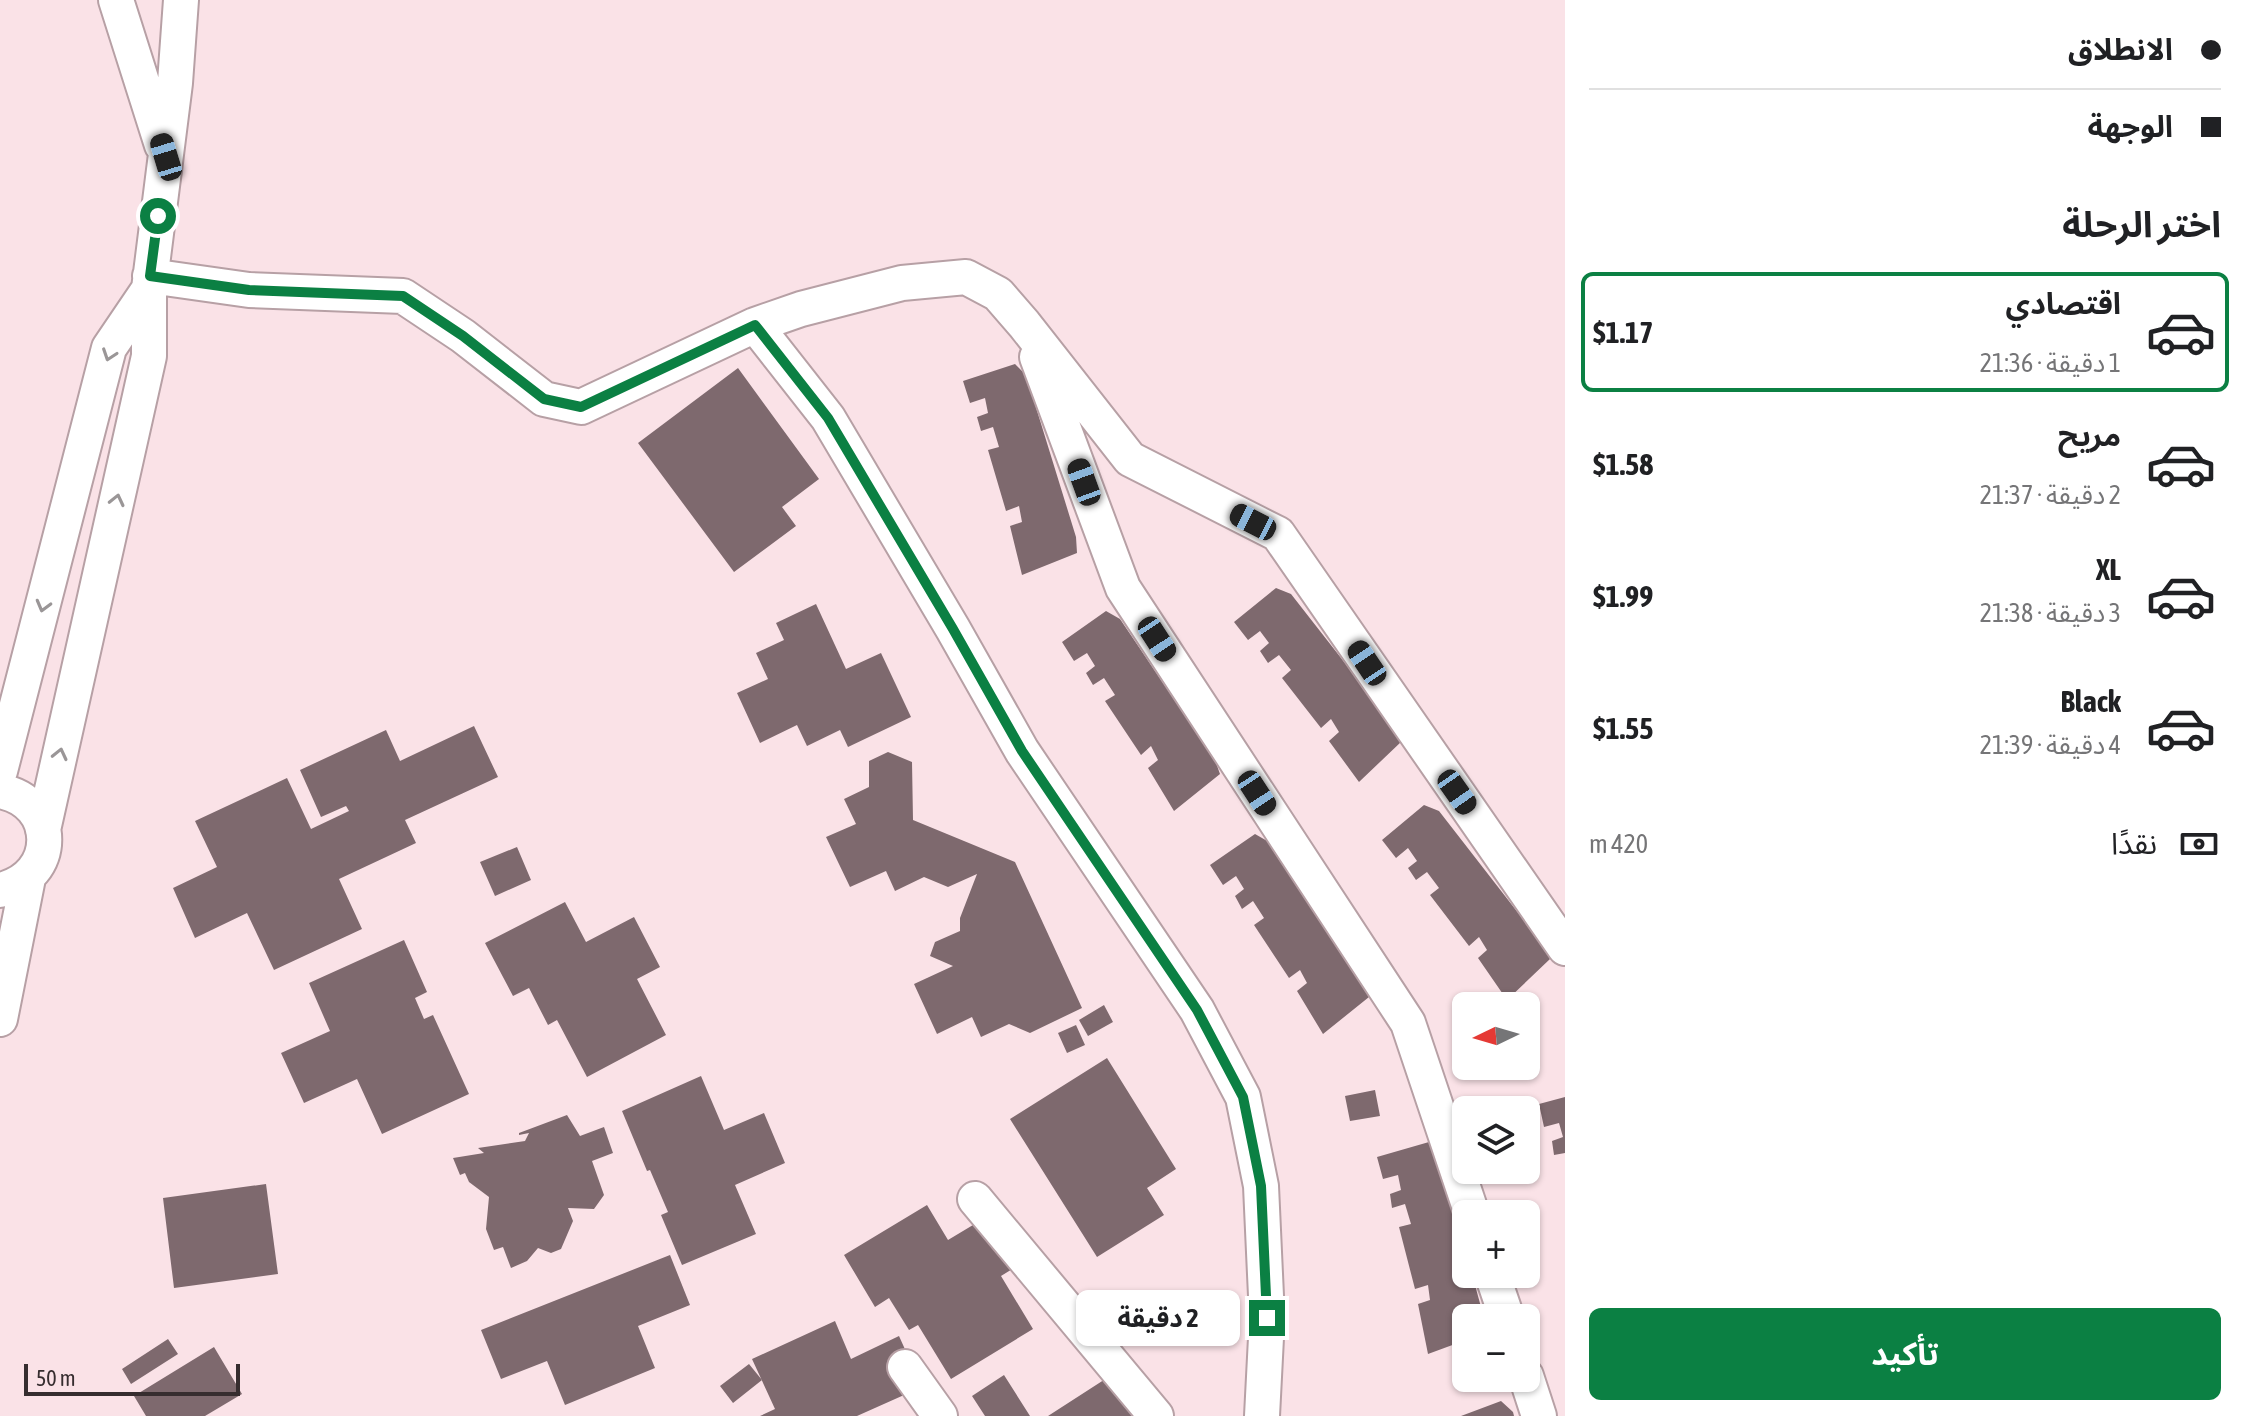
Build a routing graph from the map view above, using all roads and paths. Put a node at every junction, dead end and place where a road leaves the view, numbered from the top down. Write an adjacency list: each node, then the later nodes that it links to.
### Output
1 (116, 0): 3 (street)
2 (181, 0): 3 (street)
3 (166, 157): 4 (street)
4 (150, 282): 6 (street); 7 (street, one-way to 7); 9 (street, one-way to 4)
5 (1024, 324): 6 (street); 11 (street); 14 (street)
6 (755, 325): 19 (street)
7 (0, 771)
8 (0, 791): 9 (street)
9 (43, 830): 10 (street)
10 (14, 884): 12 (street)
11 (1565, 948)
12 (0, 1019)
13 (975, 1199): 18 (street)
14 (1467, 1200)
15 (905, 1367): 17 (street)
16 (1531, 1392): 20 (street)
17 (940, 1416)
18 (1156, 1416)
19 (1262, 1416)
20 (1539, 1416)

